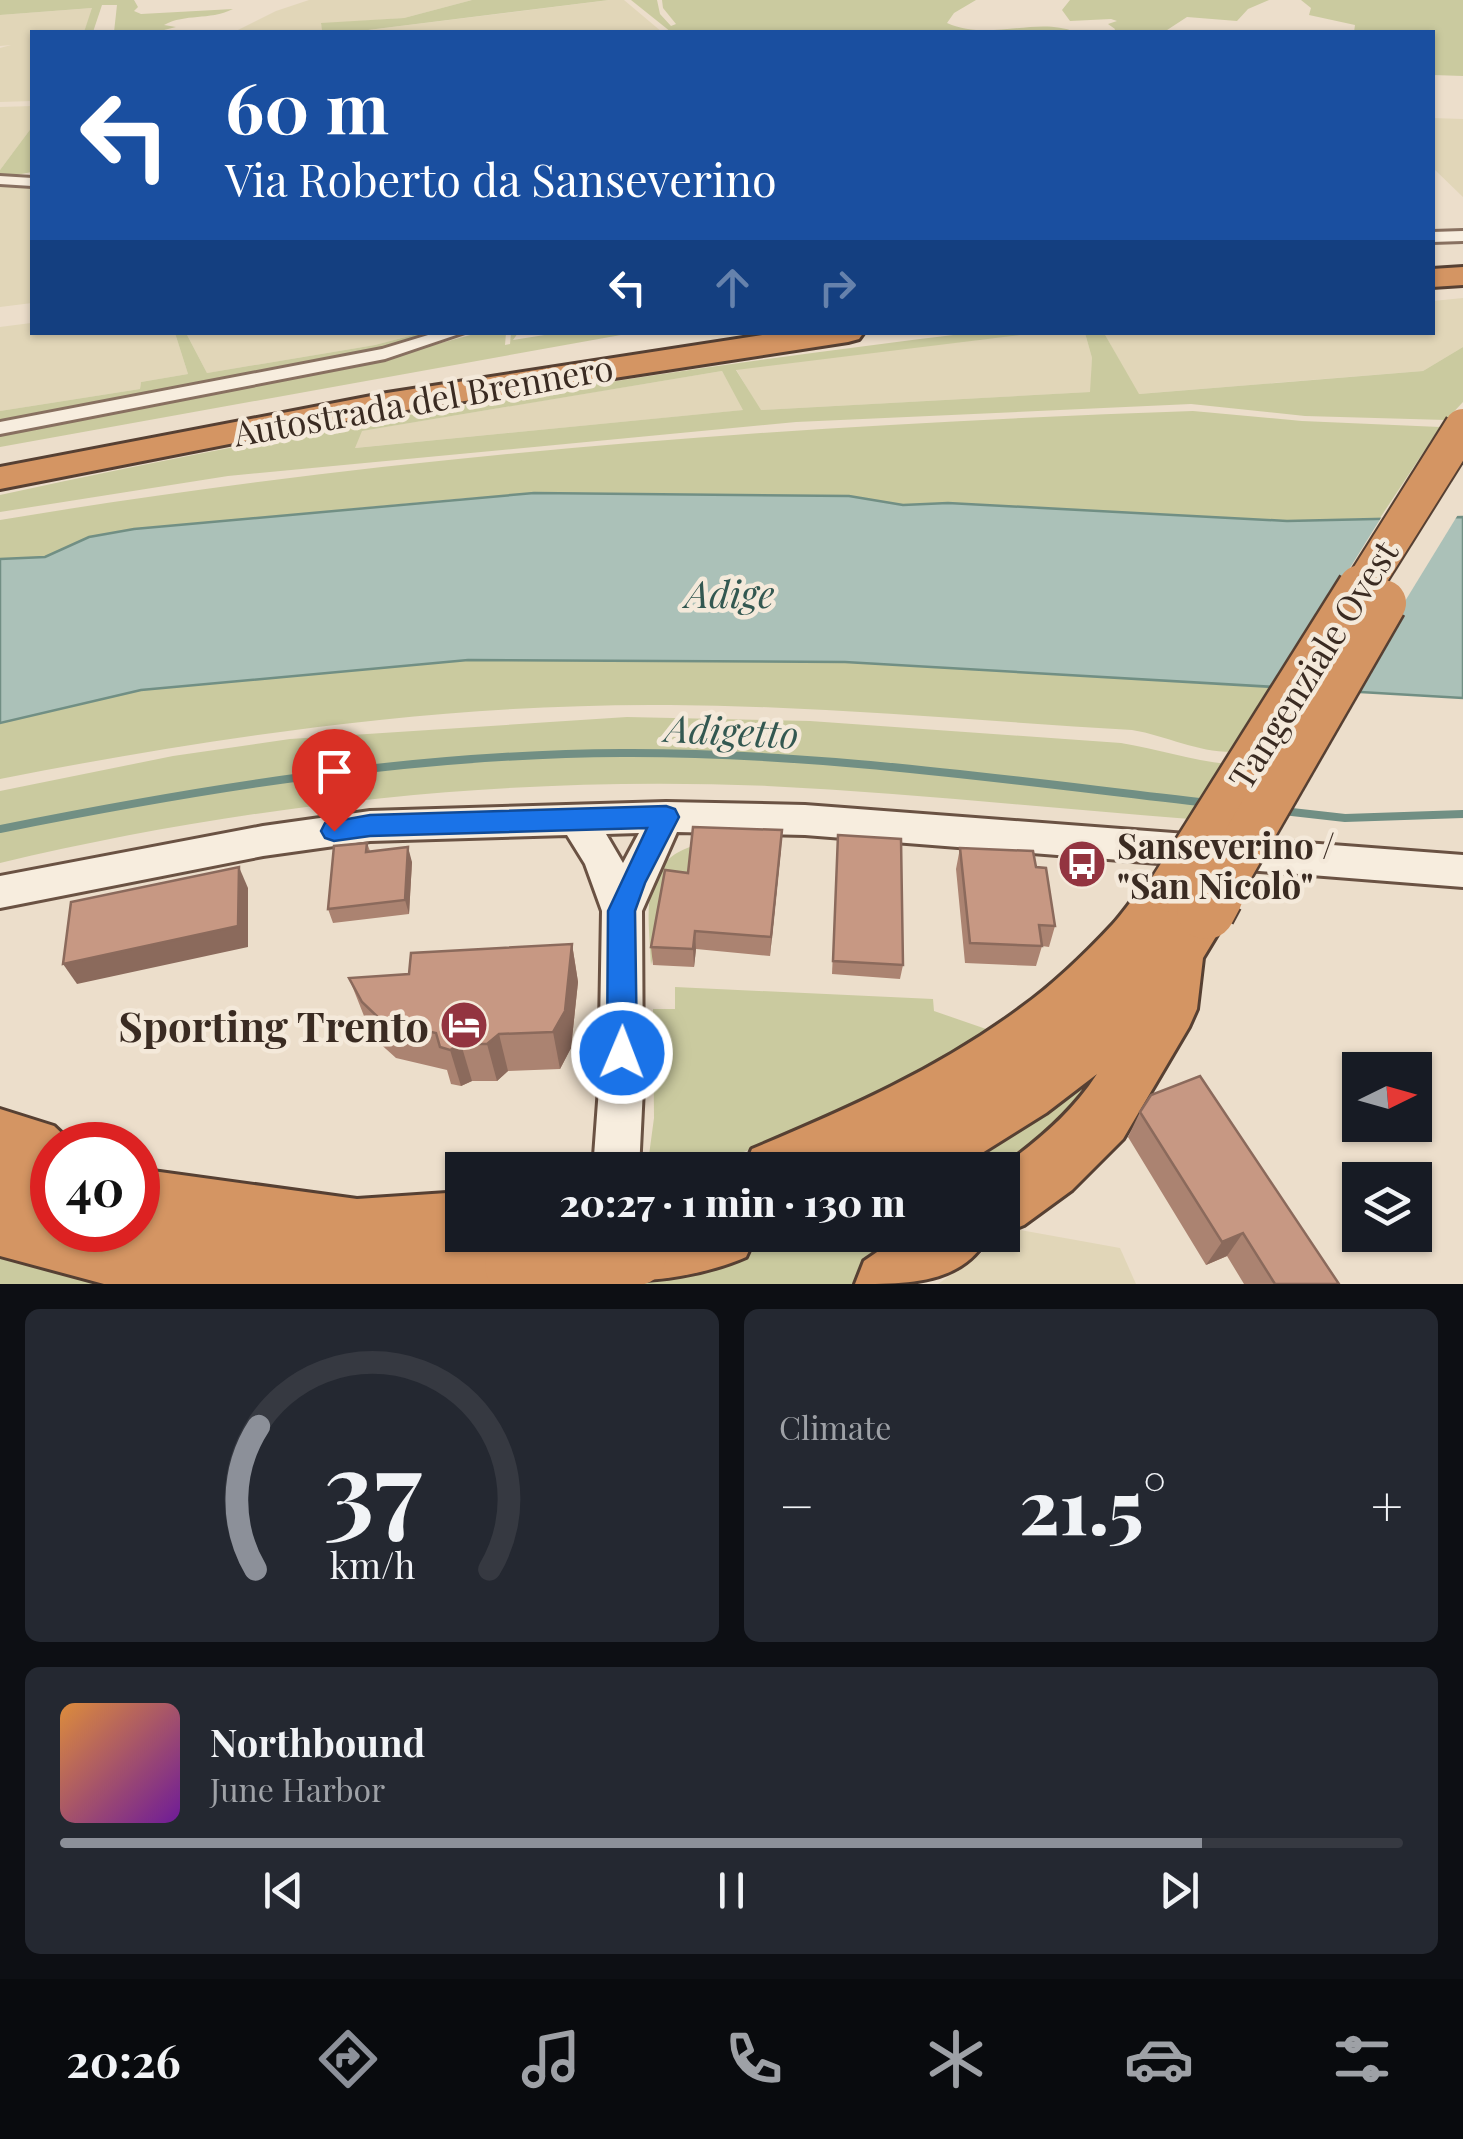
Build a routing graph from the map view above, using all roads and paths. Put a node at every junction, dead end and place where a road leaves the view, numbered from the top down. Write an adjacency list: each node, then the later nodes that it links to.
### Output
1 (0, 180): 2 (street)
2 (30, 182)
3 (1463, 236): 4 (street)
4 (1435, 237)
5 (1463, 264): 6 (highway)
6 (1435, 266)
7 (1463, 276): 8 (highway)
8 (1435, 278)
9 (447, 335): 13 (street)
10 (730, 335): 14 (highway, Autostrada del Brennero)
11 (828, 335): 16 (highway, Autostrada del Brennero)
12 (1463, 427): 22 (highway, Tangenziale Ovest, bridge)
13 (0, 428)
14 (0, 461)
15 (1463, 472): 22 (highway, Tangenziale Ovest, bridge)
16 (0, 478)
17 (666, 817): 18 (street); 19 (street); 21 (street)
18 (576, 819): 20 (street); 21 (street)
19 (1463, 871)
20 (0, 892)
21 (622, 911): 25 (street)
22 (1186, 916): 26 (highway, Tangenziale Ovest); 27 (highway, Tangenziale Ovest); 30 (highway)
23 (0, 1138): 24 (highway)
24 (30, 1146)
25 (617, 1152)
26 (820, 1152)
27 (928, 1152)
28 (0, 1172): 29 (highway)
29 (30, 1178)
30 (1020, 1190)
31 (160, 1203): 32 (highway)
32 (445, 1224)
33 (0, 1226): 36 (highway)
34 (933, 1252): 37 (highway)
35 (611, 1254): 36 (highway, bridge)
36 (542, 1275)
37 (887, 1284)

